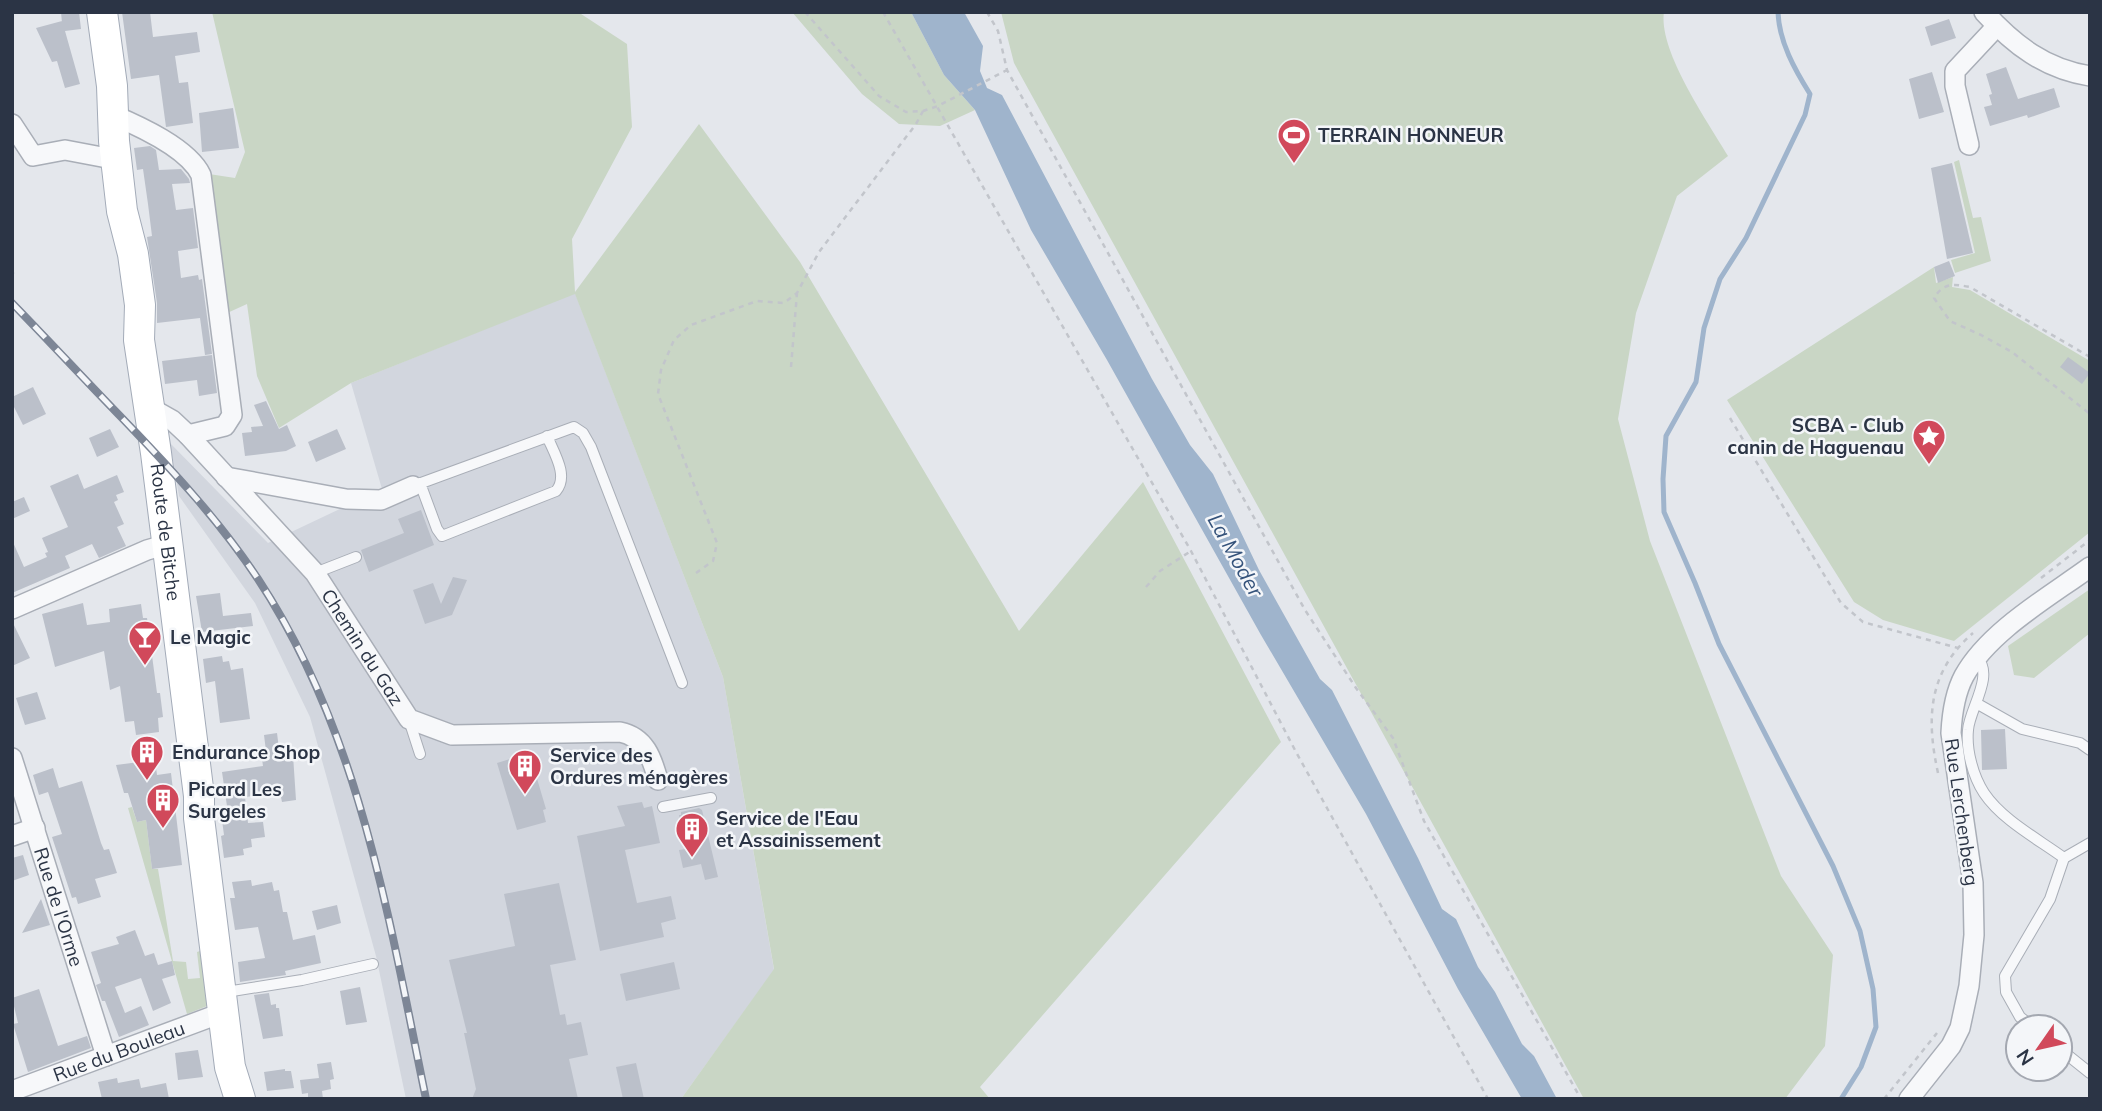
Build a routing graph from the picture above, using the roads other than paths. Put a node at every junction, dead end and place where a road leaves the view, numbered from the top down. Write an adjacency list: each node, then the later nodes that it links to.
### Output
1 (102, 12): 4 (main road, Route de Bitche)
2 (1991, 19): 3 (street); 6 (street)
3 (2090, 76)
4 (113, 115): 7 (main road, Route de Bitche); 9 (street)
5 (12, 124): 7 (street)
6 (1969, 145)
7 (116, 157): 8 (main road, Route de Bitche)
8 (149, 407): 9 (street, Chemin du Gaz); 13 (main road, Route de Bitche)
9 (188, 435): 11 (street, Chemin du Gaz)
10 (547, 436): 12 (lane); 12 (lane); 19 (lane)
11 (226, 477): 12 (street); 16 (street, Chemin du Gaz)
12 (417, 485)
13 (167, 544): 17 (street); 33 (main road, Route de Bitche)
14 (356, 557): 16 (lane)
15 (2090, 567): 18 (street, Rue Lerchenberg)
16 (315, 573): 21 (street, Chemin du Gaz)
17 (12, 609)
18 (1976, 657): 20 (lane); 40 (street, Rue Lerchenberg)
19 (682, 683)
20 (1976, 703): 22 (lane); 31 (lane)
21 (409, 719): 23 (lane); 25 (street, Chemin du Gaz)
22 (2090, 750)
23 (420, 754)
24 (12, 758): 28 (street, Rue de l'Orme)
25 (658, 780)
26 (711, 798): 27 (lane)
27 (663, 807)
28 (36, 828): 29 (street); 35 (street, Rue de l'Orme)
29 (12, 836)
30 (2090, 843): 31 (lane)
31 (2064, 858): 34 (lane)
32 (373, 964): 33 (lane)
33 (223, 1002): 35 (street, Rue du Bouleau); 39 (main road, Route de Bitche)
34 (2018, 1013)
35 (106, 1056): 38 (street, Rue du Bouleau)
36 (2074, 1060): 37 (lane)
37 (2090, 1073)
38 (12, 1091)
39 (240, 1099)
40 (1909, 1099)

